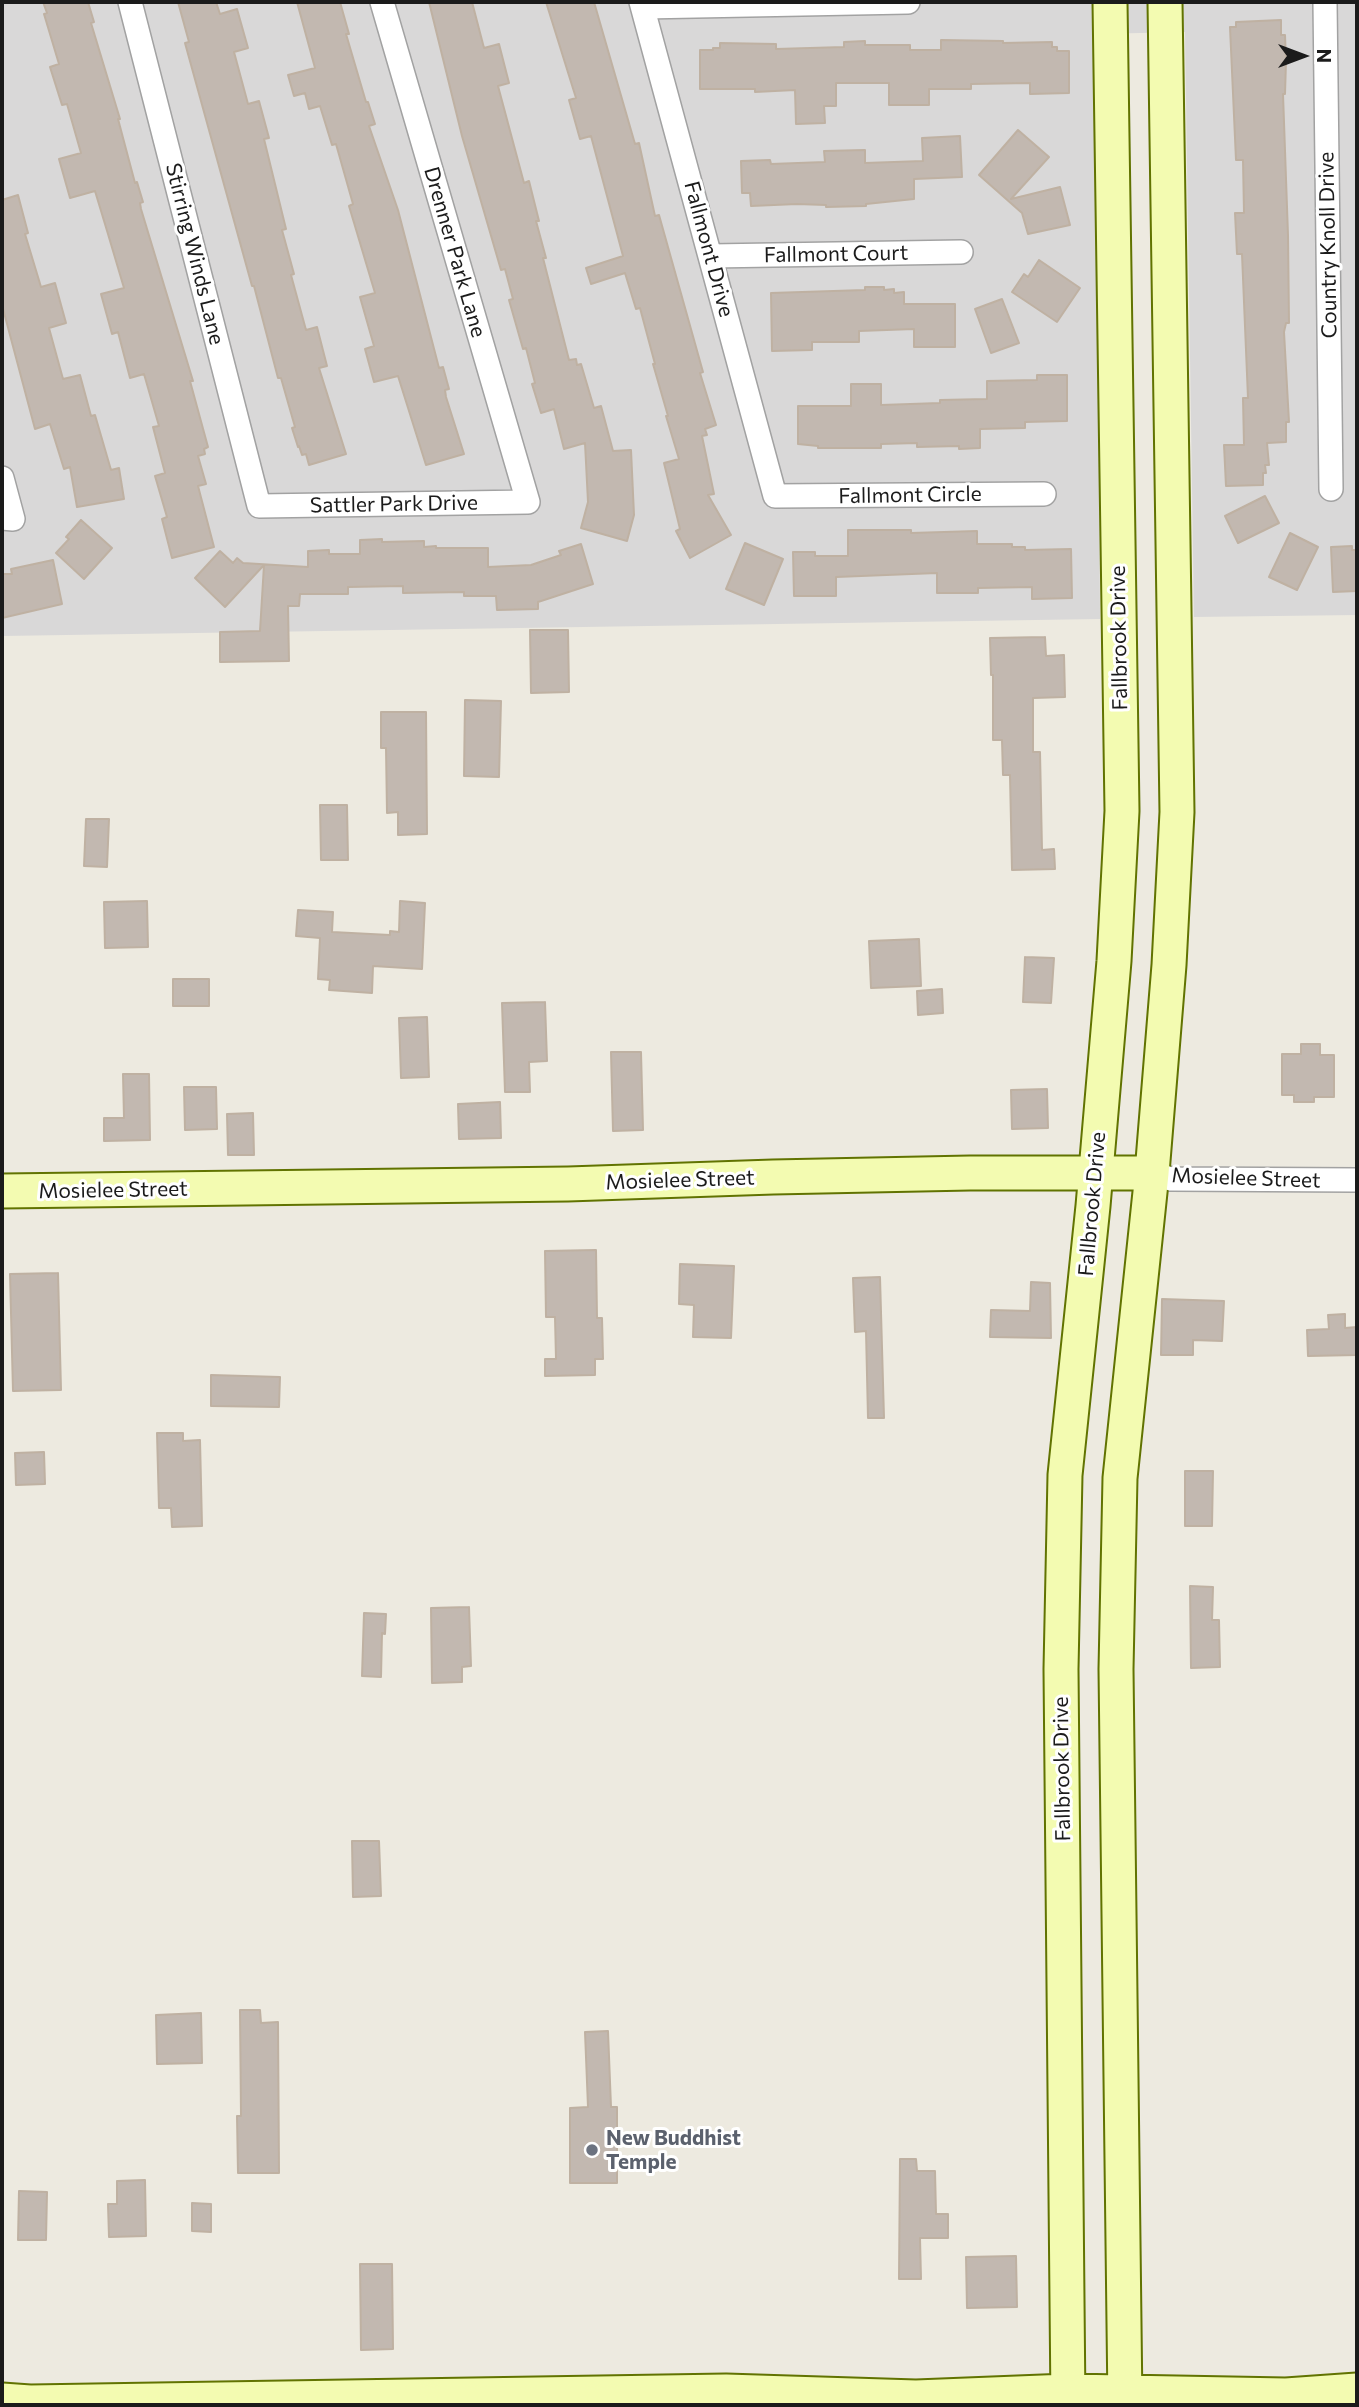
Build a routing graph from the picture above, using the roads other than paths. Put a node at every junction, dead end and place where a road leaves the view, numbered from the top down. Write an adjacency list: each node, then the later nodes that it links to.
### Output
1 (130, 2): 15 (street, Stirring Winds Lane)
2 (382, 2): 14 (street, Drenner Park Lane)
3 (908, 2): 7 (street)
4 (1110, 2): 18 (main road, Fallbrook Drive)
5 (1165, 2): 17 (main road)
6 (1325, 2): 11 (street, Country Knoll Drive)
7 (642, 4): 9 (street, Fallmont Drive)
8 (961, 252): 9 (street, Fallmont Court)
9 (711, 256): 13 (street, Fallmont Drive)
10 (2, 478): 16 (street)
11 (1331, 489)
12 (1044, 494): 13 (street, Fallmont Circle)
13 (775, 496)
14 (528, 502): 15 (street, Sattler Park Drive)
15 (259, 506)
16 (7, 519)
17 (1152, 1172): 18 (main road, Mosielee Street); 19 (street, Mosielee Street); 23 (main road)
18 (1096, 1173): 20 (main road, Mosielee Street); 22 (main road, Fallbrook Drive)
19 (1357, 1181)
20 (2, 1191)
21 (1357, 2390): 23 (main road)
22 (1068, 2398): 23 (main road); 24 (main road)
23 (1125, 2399)
24 (21, 2402)

